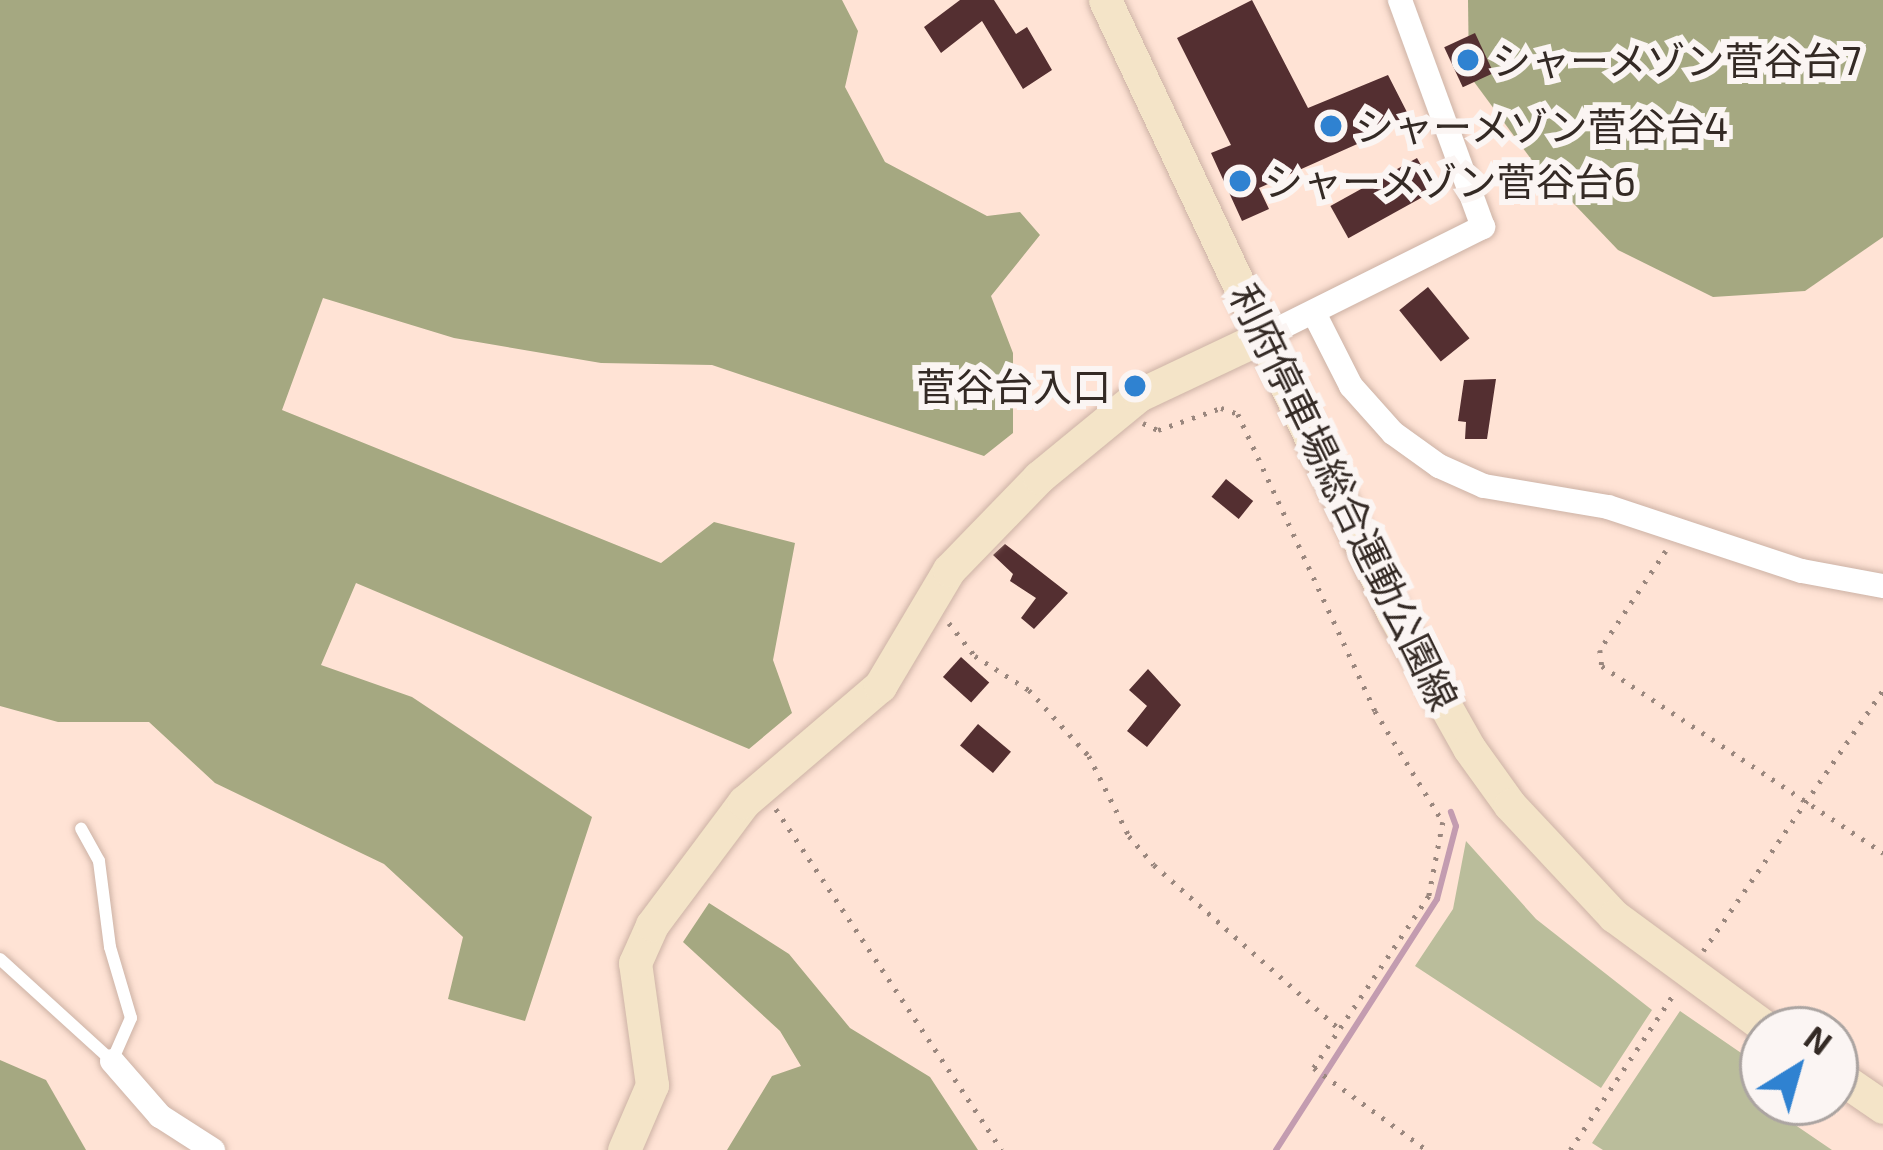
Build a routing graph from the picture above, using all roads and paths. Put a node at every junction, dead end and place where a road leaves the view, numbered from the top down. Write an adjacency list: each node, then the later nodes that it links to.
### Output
1 (1105, 0): 4 (main road, 利府停車場総合運動公園線)
2 (1400, 0): 3 (street)
3 (1314, 313): 4 (street); 6 (street)
4 (1264, 335): 5 (main road); 15 (main road, 利府停車場総合運動公園線)
5 (1117, 410): 8 (main road); 17 (path)
6 (1680, 529): 7 (street); 11 (path)
7 (1883, 586)
8 (928, 605): 10 (main road); 17 (path)
9 (1883, 690): 11 (path)
10 (760, 783): 20 (main road); 21 (path)
11 (1807, 804): 13 (path); 15 (path)
12 (81, 830): 18 (lane)
13 (1883, 853)
14 (0, 959): 18 (lane)
15 (1687, 974): 16 (main road, 利府停車場総合運動公園線); 23 (path)
16 (1739, 1010)
17 (1338, 1028): 22 (path)
18 (112, 1060): 19 (street)
19 (213, 1150)
20 (625, 1150)
21 (1001, 1150)
22 (1427, 1150)
23 (1570, 1150)

